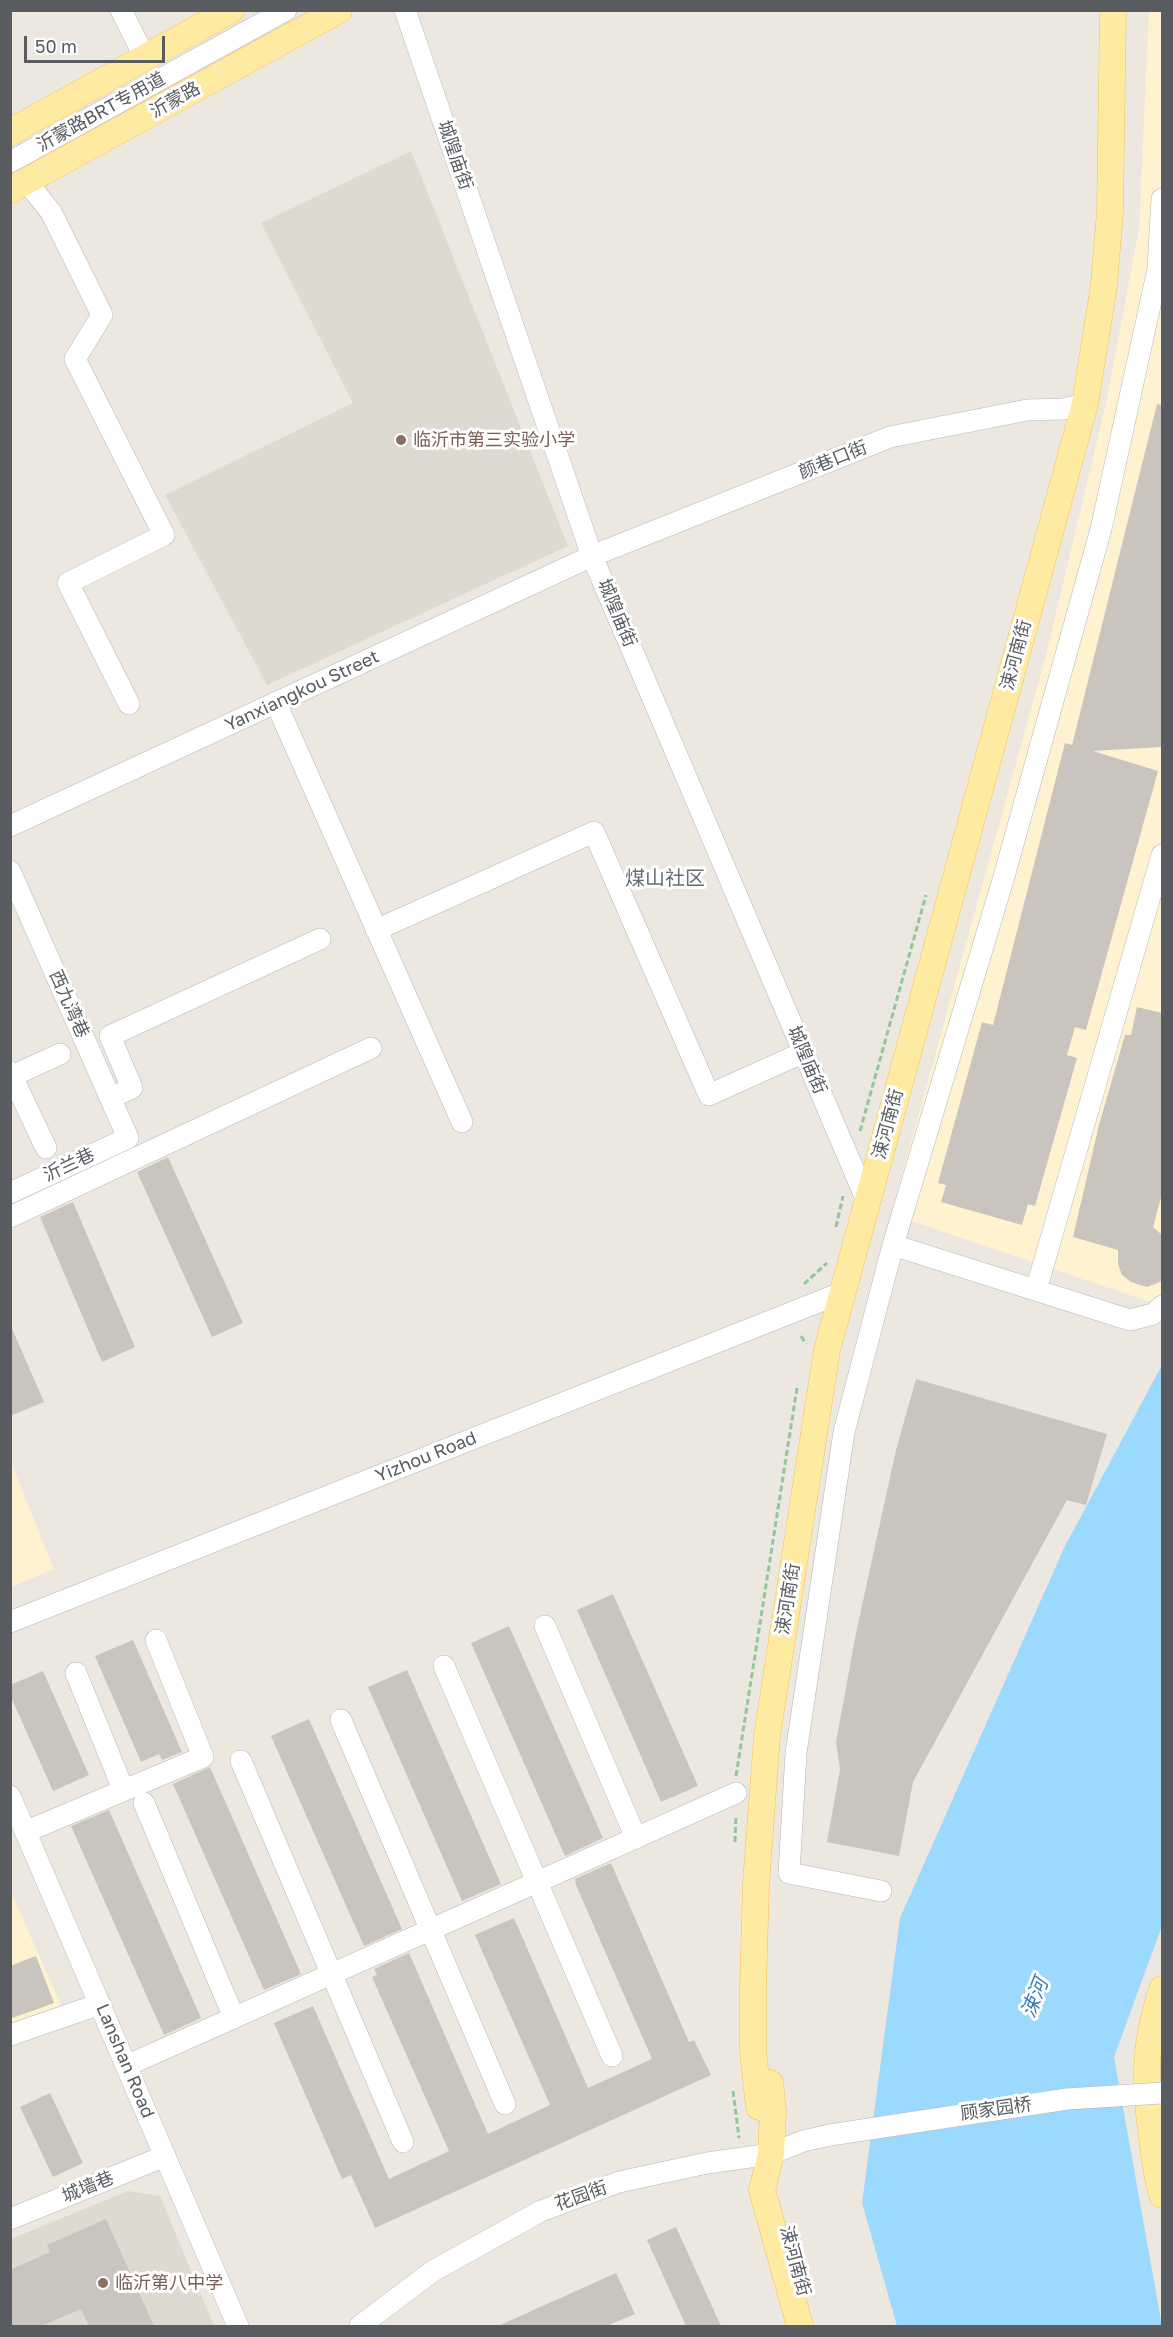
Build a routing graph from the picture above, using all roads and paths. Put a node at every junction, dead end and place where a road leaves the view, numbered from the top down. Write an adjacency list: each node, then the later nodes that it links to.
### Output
1 (121, 10): 9 (street)
2 (231, 10): 9 (main road)
3 (286, 10): 12 (street, 沂蒙路BRT专用道)
4 (339, 10): 12 (main road, 沂蒙路)
5 (405, 10): 15 (street, 城隍庙街)
6 (1099, 10): 11 (main road)
7 (1113, 10): 11 (main road)
8 (1129, 10): 11 (main road)
9 (145, 58): 10 (main road)
10 (10, 132)
11 (1111, 156): 14 (main road, 涑河南街)
12 (16, 178): 17 (street)
13 (1162, 199): 38 (street)
14 (1085, 404): 15 (street, 颜巷口街); 35 (main road, 涑河南街)
15 (592, 556): 16 (street, Yanxiangkou Street); 25 (street, 城隍庙街)
16 (276, 703): 18 (street, Yanxiangkou Street); 22 (street)
17 (129, 704)
18 (10, 826)
19 (1162, 855): 41 (street)
20 (10, 871): 28 (street, 西九湾巷)
21 (927, 891): 33 (path)
22 (376, 930): 25 (street); 29 (street)
23 (320, 939): 28 (street)
24 (371, 1048): 32 (street)
25 (804, 1052): 33 (street, 城隍庙街)
26 (60, 1054): 27 (street)
27 (11, 1075): 31 (street)
28 (110, 1098): 30 (street, 西九湾巷)
29 (462, 1122)
30 (128, 1138): 32 (street, 沂兰巷)
31 (46, 1148)
32 (102, 1161): 34 (street, 沂兰巷); 36 (street)
33 (851, 1163): 35 (street, 城隍庙街); 37 (path)
34 (10, 1193)
35 (867, 1201): 42 (main road, 涑河南街)
36 (10, 1217)
37 (835, 1229)
38 (893, 1245): 41 (street); 62 (street)
39 (828, 1262): 40 (path)
40 (804, 1284)
41 (1036, 1290): 43 (street)
42 (841, 1293): 47 (street, Yizhou Road); 53 (main road, 涑河南街)
43 (1162, 1306)
44 (801, 1336): 45 (path)
45 (807, 1345)
46 (800, 1377): 56 (path)
47 (10, 1622)
48 (545, 1626): 60 (street)
49 (156, 1640): 55 (street)
50 (444, 1666): 61 (street)
51 (76, 1672): 55 (street)
52 (341, 1720): 63 (street)
53 (767, 1736): 73 (main road, 涑河南街); 76 (main road)
54 (241, 1761): 64 (street)
55 (123, 1789): 59 (street)
56 (736, 1793): 60 (street)
57 (10, 1796): 59 (street, Lanshan Road)
58 (144, 1803): 67 (street)
59 (25, 1832): 66 (street, Lanshan Road)
60 (636, 1838): 61 (street)
61 (538, 1882): 63 (street); 69 (street)
62 (881, 1891)
63 (431, 1930): 64 (street); 72 (street)
64 (332, 1974): 67 (street); 75 (street)
65 (1162, 1989): 78 (main road)
66 (100, 2004): 68 (street); 70 (street, Lanshan Road)
67 (234, 2018): 70 (street)
68 (10, 2035)
69 (612, 2056)
70 (126, 2066): 77 (street, Lanshan Road)
71 (1162, 2093): 74 (street, 顾家园桥, bridge)
72 (505, 2104)
73 (759, 2107)
74 (830, 2135): 76 (street, 花园街)
75 (403, 2142)
76 (771, 2154): 82 (street, 花园街); 83 (main road)
77 (165, 2156): 80 (street, 城墙巷); 81 (street, Lanshan Road)
78 (1162, 2194)
79 (777, 2195): 84 (main road, 涑河南街)
80 (10, 2219)
81 (238, 2326)
82 (360, 2326)
83 (800, 2326)
84 (813, 2326)

